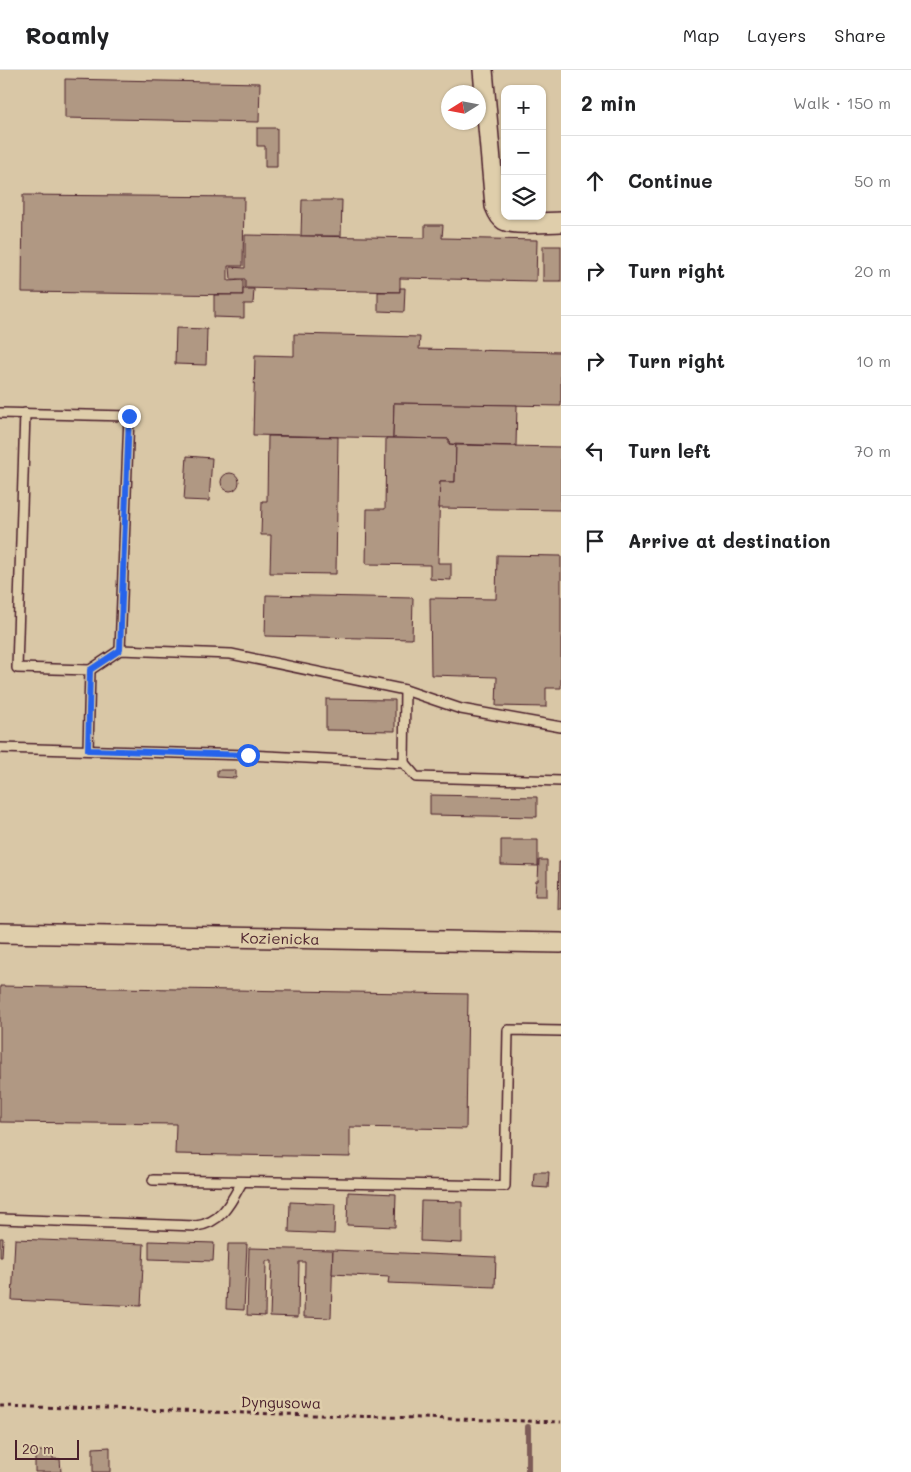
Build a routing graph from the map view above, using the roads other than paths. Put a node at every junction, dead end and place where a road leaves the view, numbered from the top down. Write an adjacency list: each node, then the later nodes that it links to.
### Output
1 (482, 70): 2 (street)
2 (561, 222)
3 (0, 413): 4 (lane)
4 (25, 414): 5 (lane); 6 (lane)
5 (120, 650): 6 (lane); 7 (lane)
6 (90, 670): 10 (lane)
7 (405, 690): 8 (lane); 11 (lane)
8 (561, 727)
9 (0, 748): 10 (lane)
10 (88, 750): 11 (lane)
11 (404, 763): 12 (lane)
12 (561, 781)
13 (0, 933): 14 (street, Kozienicka)
14 (561, 943)
15 (561, 1032): 17 (lane)
16 (153, 1180): 17 (lane)
17 (242, 1182): 18 (lane)
18 (0, 1219)

